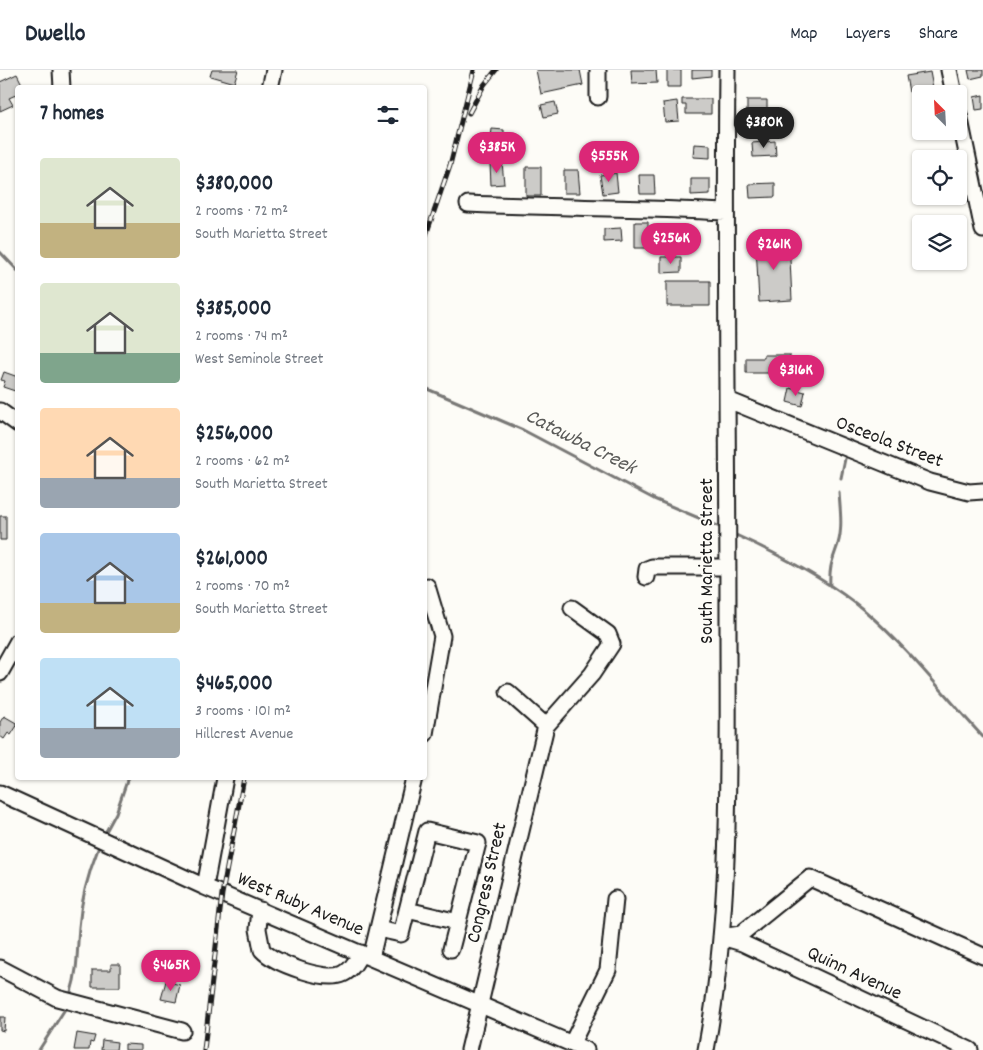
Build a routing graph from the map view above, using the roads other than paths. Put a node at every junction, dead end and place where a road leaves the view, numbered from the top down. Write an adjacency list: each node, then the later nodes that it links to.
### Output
1 (61, 70): 6 (street)
2 (274, 70): 7 (street)
3 (598, 70): 9 (street)
4 (727, 70): 12 (street, South Marietta Street)
5 (949, 70): 8 (street)
6 (62, 85)
7 (271, 85)
8 (952, 85)
9 (598, 97)
10 (964, 140): 13 (street)
11 (468, 204): 12 (street)
12 (726, 212): 14 (street, South Marietta Street)
13 (983, 230)
14 (728, 400): 17 (street, Osceola Street); 18 (street, South Marietta Street)
15 (0, 411): 16 (street)
16 (15, 422)
17 (983, 491)
18 (728, 567): 19 (street); 37 (street, South Marietta Street)
19 (646, 577)
20 (427, 586): 23 (street)
21 (572, 608): 27 (street)
22 (15, 646): 24 (street)
23 (431, 662): 26 (street)
24 (0, 673)
25 (508, 692): 27 (street)
26 (427, 710)
27 (546, 726): 42 (street, Congress Street)
28 (224, 780): 31 (street)
29 (414, 780): 36 (street)
30 (0, 793): 31 (street, West Ruby Avenue)
31 (205, 887): 33 (street, West Ruby Avenue)
32 (615, 899): 44 (street)
33 (260, 910): 39 (street, West Ruby Avenue); 39 (street)
34 (407, 910): 35 (street); 35 (street); 36 (street)
35 (458, 922): 38 (street)
36 (378, 929): 39 (street)
37 (721, 937): 40 (street); 47 (street, South Marietta Street); 48 (street, Quinn Avenue)
38 (451, 949)
39 (366, 955): 42 (street, West Ruby Avenue)
40 (983, 956)
41 (0, 968): 43 (street)
42 (480, 1004): 44 (street, West Ruby Avenue); 45 (street, Congress Street)
43 (182, 1031)
44 (572, 1043): 46 (street, West Ruby Avenue)
45 (469, 1050)
46 (586, 1050)
47 (706, 1050)
48 (970, 1050)

